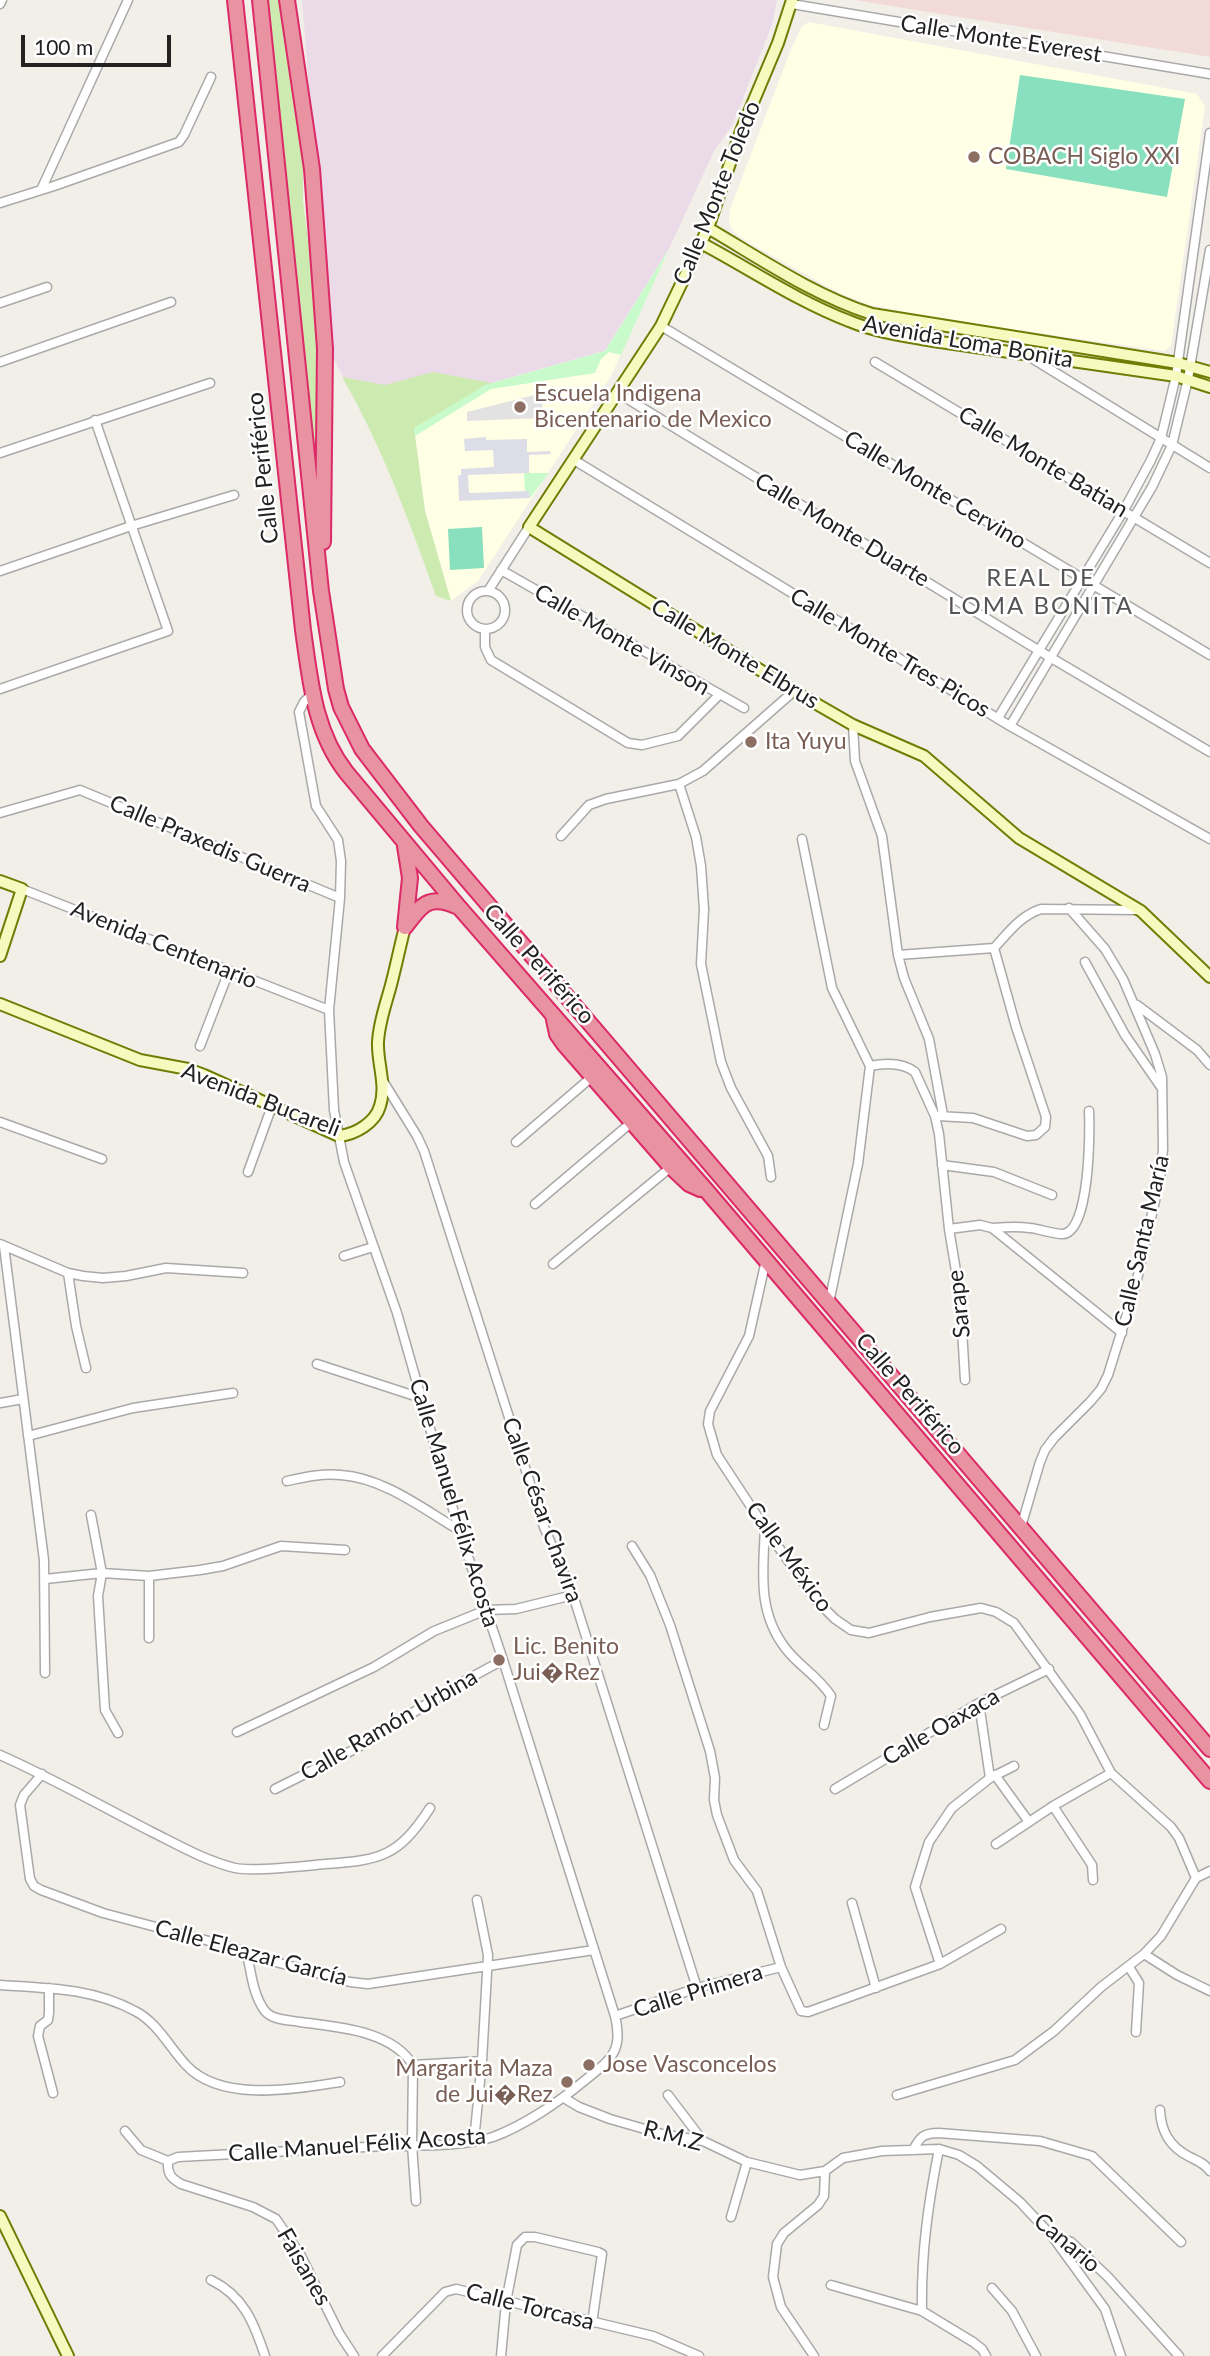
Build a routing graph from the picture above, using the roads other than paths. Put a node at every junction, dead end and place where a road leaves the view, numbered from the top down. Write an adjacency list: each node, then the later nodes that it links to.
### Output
1 (128, 0): 9 (street)
2 (236, 0): 55 (highway, Calle Periférico)
3 (260, 0): 45 (highway, Calle Periférico)
4 (287, 0): 45 (highway)
5 (792, 2): 6 (street, Calle Monte Everest); 11 (street, Calle Monte Toledo)
6 (1210, 74)
7 (211, 77): 9 (street)
8 (1210, 134): 14 (street)
9 (41, 190): 10 (street)
10 (0, 203)
11 (708, 228): 12 (street, Calle Monte Toledo); 23 (street, Avenida Loma Bonita)
12 (701, 243): 19 (street, Calle Monte Toledo); 20 (street, Avenida Loma Bonita)
13 (1210, 250): 16 (street)
14 (1189, 284): 16 (street); 23 (street)
15 (47, 287): 18 (street)
16 (1207, 287): 24 (street)
17 (171, 302): 21 (street)
18 (0, 303)
19 (661, 326): 30 (street, Calle Monte Toledo); 46 (street, Calle Monte Cervino)
20 (1025, 353): 26 (street, Avenida Loma Bonita); 32 (street)
21 (0, 362)
22 (875, 362): 38 (street, Calle Monte Batian)
23 (1178, 363): 24 (street, Avenida Loma Bonita); 26 (street)
24 (1190, 366): 25 (street, Avenida Loma Bonita); 27 (street)
25 (1210, 372)
26 (1176, 376): 27 (street, Avenida Loma Bonita); 32 (street)
27 (1188, 379): 29 (street, Avenida Loma Bonita); 33 (street)
28 (210, 383): 31 (street)
29 (1210, 387)
30 (618, 393): 35 (street, Calle Monte Toledo); 50 (street, Calle Monte Duarte)
31 (95, 421): 34 (street); 40 (street)
32 (1161, 438): 33 (street); 38 (street)
33 (1172, 445): 36 (street); 39 (street)
34 (0, 453)
35 (574, 460): 41 (street, Calle Monte Toledo); 58 (street, Calle Monte Tres Picos)
36 (1210, 468)
37 (234, 495): 40 (street)
38 (1124, 510): 39 (street, Calle Monte Batian); 46 (street)
39 (1134, 516): 42 (street, Calle Monte Batian); 47 (street)
40 (131, 526): 44 (street); 53 (street)
41 (529, 527): 43 (street, Calle Monte Toledo); 54 (street, Calle Monte Elbrus)
42 (1210, 564)
43 (501, 570): 48 (street, Calle Monte Toledo); 56 (street, Calle Monte Vinson)
44 (0, 571)
45 (319, 571): 115 (highway, Calle Periférico)
46 (1083, 578): 47 (street, Calle Monte Cervino); 50 (street)
47 (1094, 586): 51 (street, Calle Monte Cervino); 52 (street)
48 (488, 591): 49 (street); 49 (street)
49 (485, 629): 56 (street)
50 (1038, 650): 52 (street, Calle Monte Duarte); 58 (street)
51 (1210, 655)
52 (1050, 658): 60 (street); 61 (street, Calle Monte Duarte)
53 (0, 689)
54 (794, 691): 59 (street, Calle Monte Elbrus); 62 (street)
55 (312, 694): 67 (highway, Calle Periférico); 70 (street, Calle Manuel Félix Acosta)
56 (719, 695): 57 (street, Calle Monte Vinson)
57 (744, 708)
58 (998, 718): 60 (street, Calle Monte Tres Picos)
59 (853, 725): 73 (street, Calle Monte Elbrus); 76 (street)
60 (1010, 726): 66 (street, Calle Monte Tres Picos)
61 (1210, 752)
62 (679, 783): 64 (street); 102 (street)
63 (0, 813): 70 (street, Calle Praxedis Guerra)
64 (561, 836)
65 (802, 839): 87 (street)
66 (1210, 839)
67 (403, 841): 71 (highway, Calle Periférico); 74 (highway)
68 (0, 881): 69 (street, Avenida Centenario)
69 (22, 889): 77 (street); 79 (street, Avenida Centenario)
70 (340, 898): 83 (street, Calle Manuel Félix Acosta)
71 (458, 906): 74 (highway); 84 (highway, Calle Periférico)
72 (1069, 908): 73 (street); 75 (street); 81 (street, Calle Santa María)
73 (1141, 911): 80 (street, Calle Monte Elbrus)
74 (405, 927): 89 (street, Avenida Bucareli)
75 (994, 948): 76 (street); 93 (street)
76 (898, 955): 93 (street)
77 (0, 956)
78 (1085, 962): 90 (street)
79 (229, 971): 83 (street, Avenida Centenario); 85 (street)
80 (1210, 977)
81 (1135, 1003): 86 (street); 90 (street, Calle Santa María)
82 (0, 1004): 91 (street, Avenida Bucareli)
83 (329, 1010): 96 (street, Calle Manuel Félix Acosta)
84 (553, 1013): 88 (highway); 103 (highway, Calle Periférico)
85 (200, 1046)
86 (1210, 1065)
87 (870, 1066): 93 (street); 115 (street)
88 (593, 1076): 94 (highway); 97 (street)
89 (382, 1080): 96 (street, Avenida Bucareli); 135 (street, Calle César Chavira)
90 (1163, 1089): 116 (street, Calle Santa María)
91 (272, 1106): 96 (street, Avenida Bucareli); 101 (street)
92 (1089, 1111): 106 (street)
93 (939, 1116): 99 (street, Sarape)
94 (633, 1121): 100 (highway); 105 (street)
95 (0, 1122): 98 (street)
96 (339, 1136): 109 (street, Calle Manuel Félix Acosta)
97 (516, 1142)
98 (102, 1159)
99 (942, 1165): 104 (street); 107 (street, Sarape)
100 (671, 1167): 103 (highway); 112 (street)
101 (248, 1172)
102 (771, 1177)
103 (706, 1190): 111 (highway, Calle Periférico)
104 (1052, 1195)
105 (535, 1204)
106 (992, 1228): 107 (street); 116 (street)
107 (949, 1229): 119 (street, Sarape)
108 (2, 1245): 113 (street); 122 (street)
109 (373, 1247): 110 (street); 121 (street, Calle Manuel Félix Acosta)
110 (344, 1256)
111 (766, 1261): 127 (street, Calle México); 151 (highway, Calle Periférico)
112 (553, 1264)
113 (68, 1273): 114 (street); 118 (street)
114 (243, 1273)
115 (829, 1303): 128 (highway, Calle Periférico)
116 (1122, 1333): 128 (street, Calle Santa María)
117 (317, 1364): 121 (street)
118 (86, 1368)
119 (965, 1380)
120 (233, 1392): 124 (street)
121 (421, 1398): 129 (street, Calle Manuel Félix Acosta)
122 (23, 1399): 123 (street); 124 (street)
123 (0, 1403)
124 (28, 1436): 134 (street)
125 (287, 1480): 129 (street)
126 (91, 1515): 132 (street)
127 (765, 1528): 139 (street, Calle México); 142 (street)
128 (1021, 1529): 145 (highway, Calle Periférico)
129 (459, 1530): 136 (street, Calle Manuel Félix Acosta)
130 (632, 1546): 169 (street)
131 (345, 1550): 133 (street)
132 (102, 1573): 133 (street); 134 (street); 144 (street)
133 (149, 1576): 137 (street)
134 (45, 1579): 140 (street)
135 (573, 1595): 136 (street); 173 (street, Calle César Chavira)
136 (486, 1610): 138 (street, Calle Manuel Félix Acosta); 143 (street)
137 (149, 1638)
138 (503, 1660): 152 (street, Calle Ramón Urbina); 164 (street, Calle Manuel Félix Acosta)
139 (1049, 1669): 141 (street, Calle Oaxaca); 149 (street, Calle México)
140 (45, 1674)
141 (979, 1703): 150 (street); 153 (street, Calle Oaxaca)
142 (824, 1725)
143 (237, 1732)
144 (118, 1733)
145 (1210, 1749)
146 (0, 1755): 148 (street)
147 (1014, 1766): 150 (street)
148 (42, 1773): 155 (street); 165 (street, Calle Eleazar García)
149 (1111, 1773): 154 (street); 159 (street, Calle México)
150 (993, 1777): 156 (street); 167 (street)
151 (1210, 1781)
152 (275, 1789)
153 (835, 1790)
154 (1053, 1806): 156 (street); 160 (street)
155 (430, 1808)
156 (1029, 1822): 157 (street)
157 (996, 1844)
158 (1210, 1871): 159 (street)
159 (1196, 1878): 166 (street)
160 (1093, 1880)
161 (477, 1900): 168 (street)
162 (852, 1903): 174 (street)
163 (1001, 1929): 167 (street)
164 (594, 1950): 168 (street, Calle Eleazar García); 176 (street, Calle Manuel Félix Acosta)
165 (247, 1954): 168 (street, Calle Eleazar García); 179 (street)
166 (1144, 1954): 170 (street); 175 (street)
167 (940, 1964): 174 (street)
168 (487, 1966): 178 (street)
169 (781, 1967): 173 (street, Calle Primera); 174 (street)
170 (1129, 1967): 177 (street); 183 (street)
171 (0, 1985): 172 (street)
172 (49, 1988): 180 (street); 181 (street)
173 (697, 1988): 176 (street, Calle Primera)
174 (876, 1988)
175 (1210, 1991)
176 (615, 2016): 184 (street, Calle Manuel Félix Acosta)
177 (1136, 2032)
178 (482, 2062): 179 (street); 187 (street)
179 (413, 2065): 189 (street)
180 (340, 2082)
181 (53, 2094)
182 (668, 2095): 188 (street)
183 (897, 2095)
184 (564, 2098): 187 (street, Calle Manuel Félix Acosta); 188 (street, R.M.Z)
185 (1160, 2110): 195 (street)
186 (125, 2132): 192 (street)
187 (474, 2141): 189 (street, Calle Manuel Félix Acosta)
188 (703, 2141): 193 (street, R.M.Z)
189 (412, 2145): 192 (street, Calle Manuel Félix Acosta); 196 (street)
190 (939, 2149): 191 (street, Canario); 199 (street, Canario); 205 (street)
191 (913, 2150): 194 (street, Canario); 200 (street)
192 (168, 2161): 209 (street, Faisanes)
193 (747, 2162): 194 (street, R.M.Z); 198 (street)
194 (825, 2171): 213 (street)
195 (1210, 2171)
196 (416, 2201)
197 (0, 2216): 207 (street)
198 (731, 2217)
199 (1050, 2234): 216 (street); 217 (street, Canario)
200 (1181, 2242)
201 (211, 2280): 208 (street)
202 (831, 2285): 205 (street)
203 (992, 2288): 215 (street)
204 (506, 2302): 206 (street, Calle Torcasa); 206 (street); 210 (street, Calle Torcasa); 211 (street)
205 (922, 2311): 214 (street)
206 (592, 2323): 212 (street, Calle Torcasa)
207 (68, 2356)
208 (265, 2356)
209 (354, 2356)
210 (382, 2356)
211 (501, 2356)
212 (699, 2356)
213 (814, 2356)
214 (986, 2356)
215 (1036, 2356)
216 (1121, 2356)
217 (1180, 2356)

